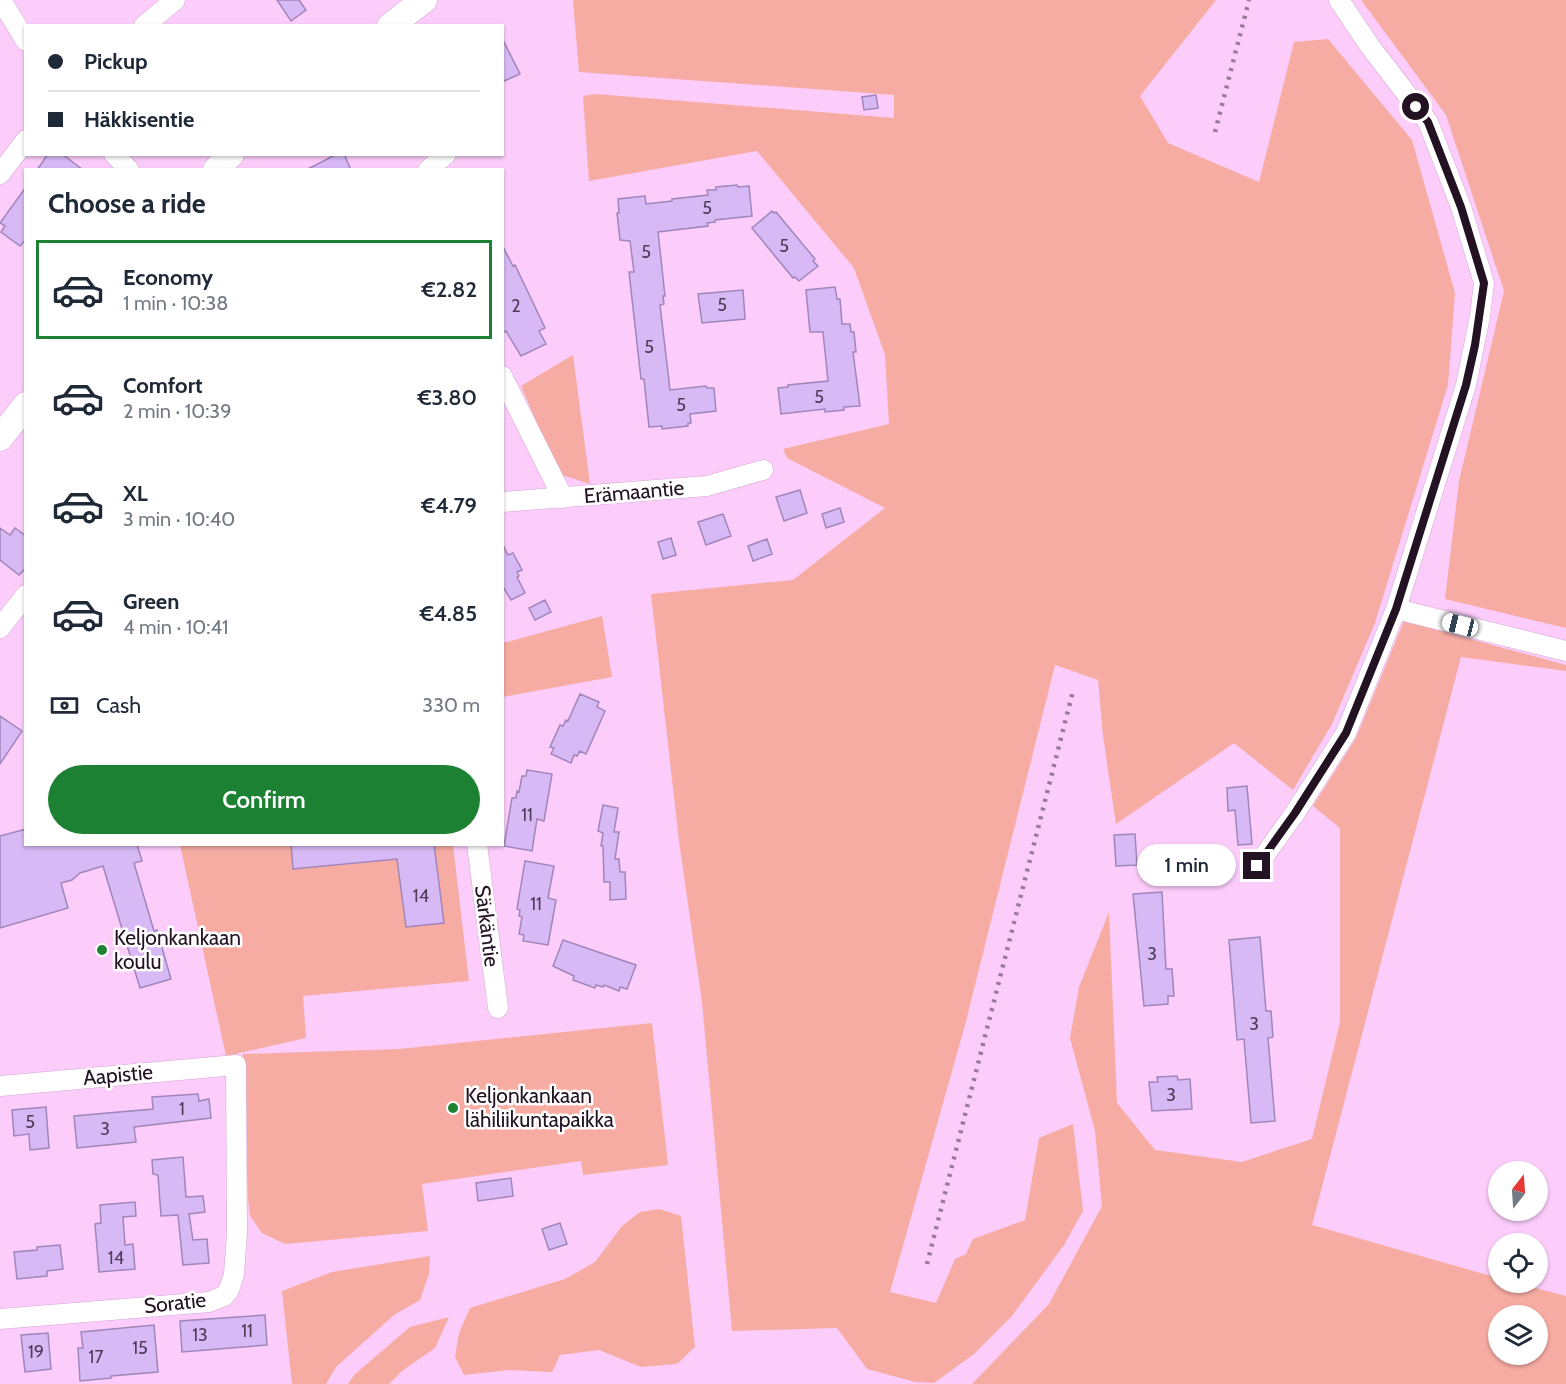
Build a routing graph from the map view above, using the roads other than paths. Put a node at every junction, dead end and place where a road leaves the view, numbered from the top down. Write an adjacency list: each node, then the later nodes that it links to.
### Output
1 (1, 0): 7 (street)
2 (175, 0): 5 (street)
3 (424, 0): 6 (main road)
4 (1339, 0): 23 (street)
5 (146, 24)
6 (393, 24)
7 (24, 38)
8 (24, 143): 15 (street)
9 (116, 156): 12 (street)
10 (229, 156): 13 (main road)
11 (444, 156): 14 (street)
12 (127, 168)
13 (218, 168)
14 (430, 168)
15 (0, 174)
16 (504, 380): 20 (street)
17 (24, 408): 18 (main road)
18 (0, 438)
19 (763, 470): 20 (street, Erämaantie)
20 (563, 498): 21 (street, Erämaantie)
21 (504, 502)
22 (23, 602): 24 (street)
23 (1396, 609): 25 (street); 27 (street)
24 (0, 628)
25 (1566, 651)
26 (477, 846): 28 (street, Särkäntie)
27 (1257, 866)
28 (498, 1008)
29 (236, 1065): 30 (street, Aapistie); 31 (street, Soratie)
30 (0, 1086)
31 (0, 1319)

